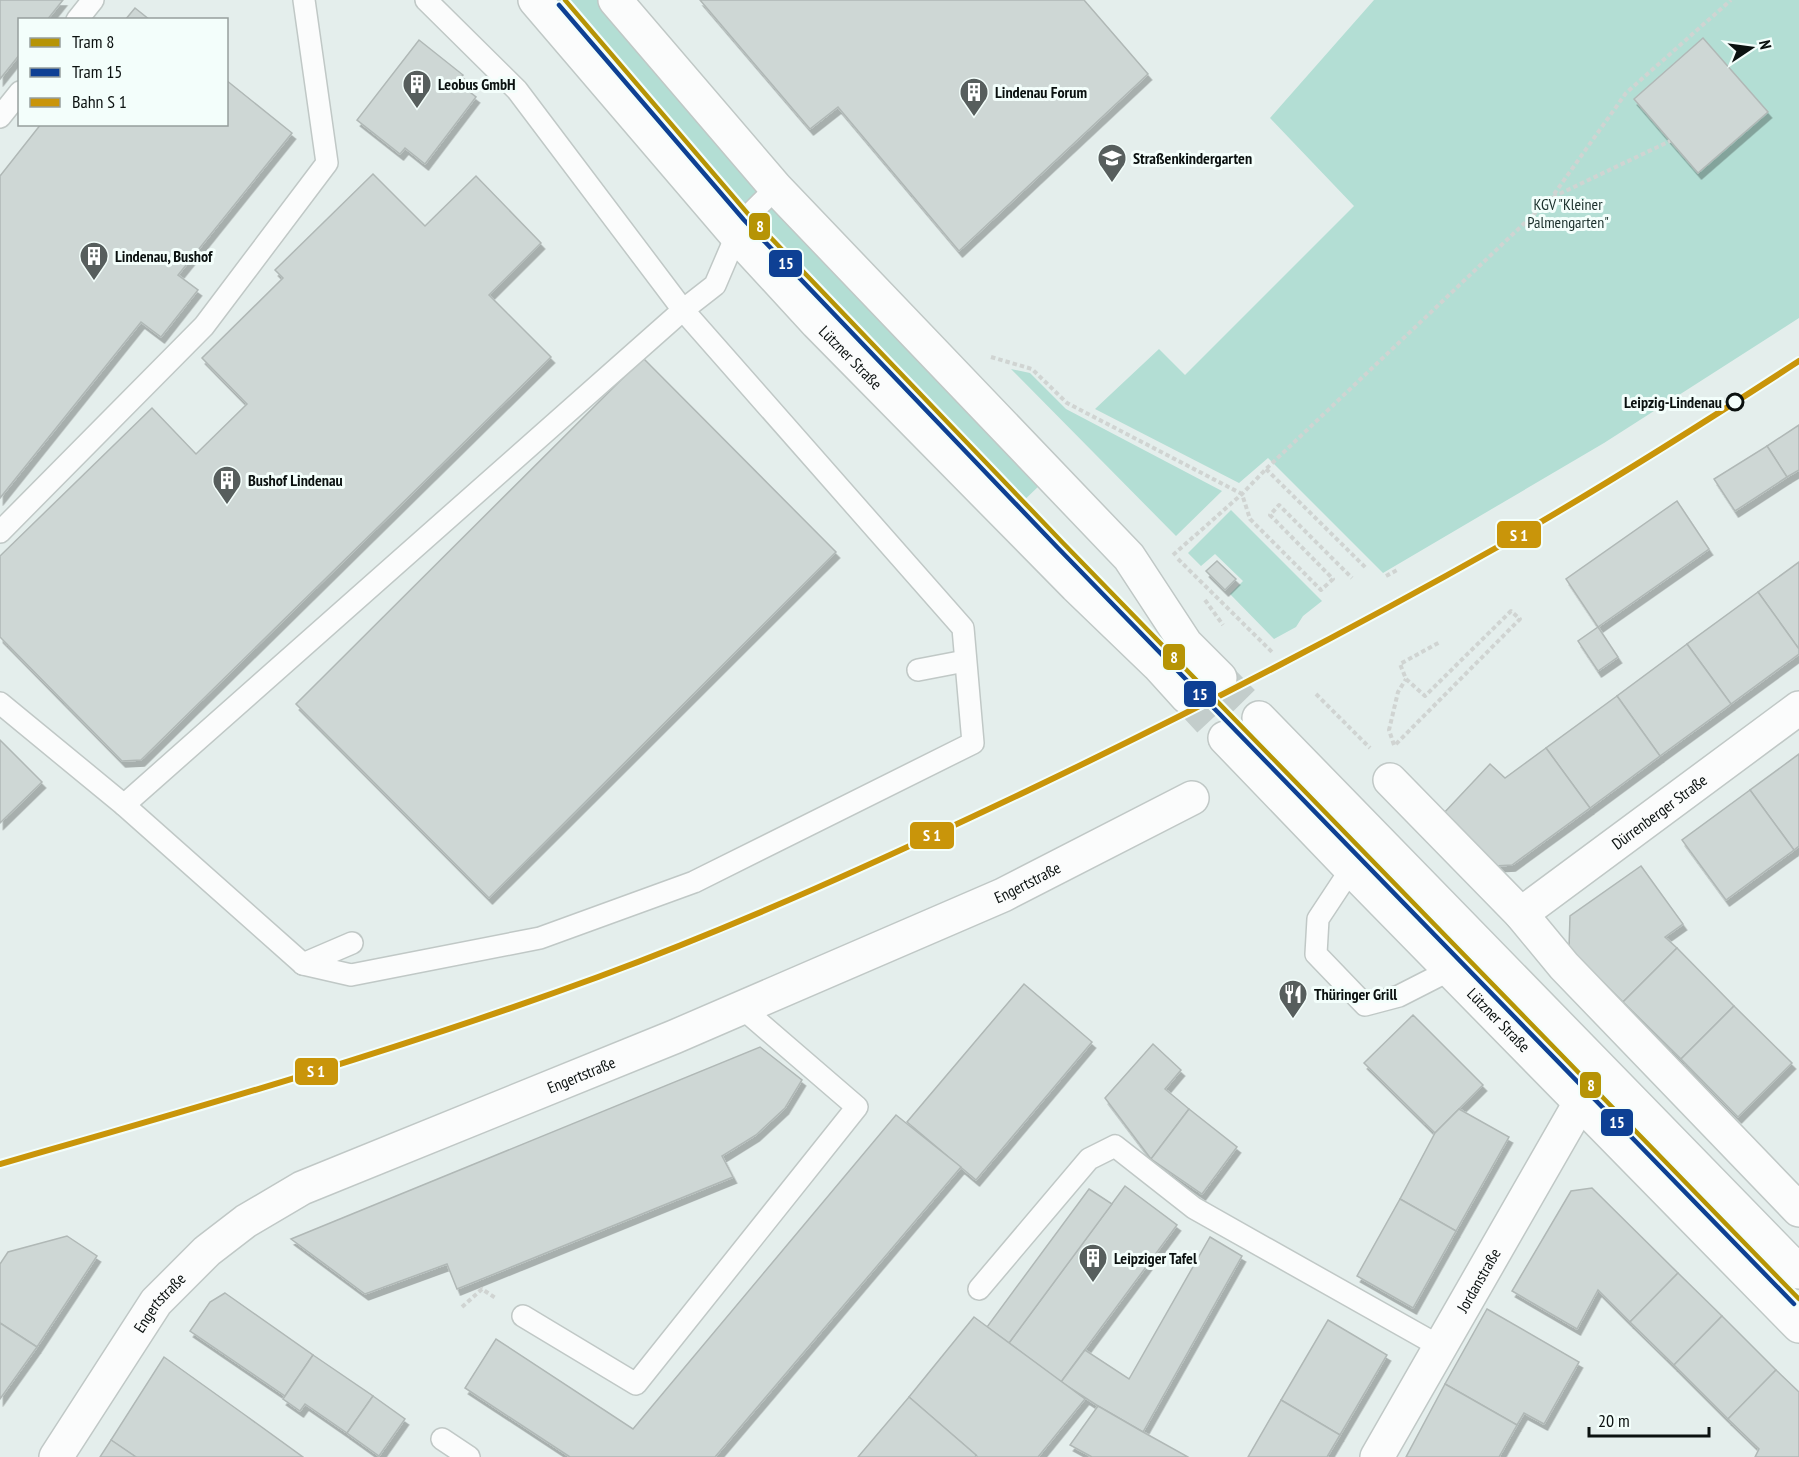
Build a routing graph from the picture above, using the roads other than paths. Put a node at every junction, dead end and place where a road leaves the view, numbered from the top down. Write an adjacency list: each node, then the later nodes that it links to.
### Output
1 (93, 0): 6 (lane)
2 (304, 0): 12 (lane)
3 (426, 0): 11 (lane)
4 (536, 0): 10 (main road, Lützner Straße)
5 (615, 0): 9 (main road)
6 (79, 18)
7 (18, 94): 8 (lane)
8 (0, 117)
9 (776, 188): 10 (lane); 15 (main road)
10 (736, 235): 11 (lane); 16 (main road, Lützner Straße)
11 (683, 310): 13 (lane); 23 (lane)
12 (0, 532)
13 (965, 661): 14 (lane); 27 (lane)
14 (918, 670)
15 (1220, 678)
16 (1187, 697)
17 (0, 703): 23 (lane)
18 (1799, 708): 25 (main road, Dürrenberger Straße)
19 (1259, 718): 32 (main road)
20 (1225, 738): 24 (main road, Lützner Straße)
21 (1390, 780): 25 (main road)
22 (1192, 798): 29 (main road, Engertstraße)
23 (124, 805): 27 (lane)
24 (1351, 869): 28 (main road, Lützner Straße); 28 (lane)
25 (1521, 914): 31 (main road)
26 (352, 943): 27 (lane)
27 (303, 964)
28 (1450, 970): 30 (main road, Lützner Straße)
29 (741, 1007): 34 (lane); 38 (main road, Engertstraße)
30 (1580, 1103): 35 (main road, Lützner Straße); 36 (main road, Jordanstraße)
31 (1799, 1210)
32 (1789, 1262)
33 (979, 1289): 36 (lane)
34 (523, 1316)
35 (1799, 1326)
36 (1439, 1346): 40 (main road, Jordanstraße)
37 (442, 1439): 39 (lane)
38 (56, 1457)
39 (469, 1457)
40 (1377, 1457)

